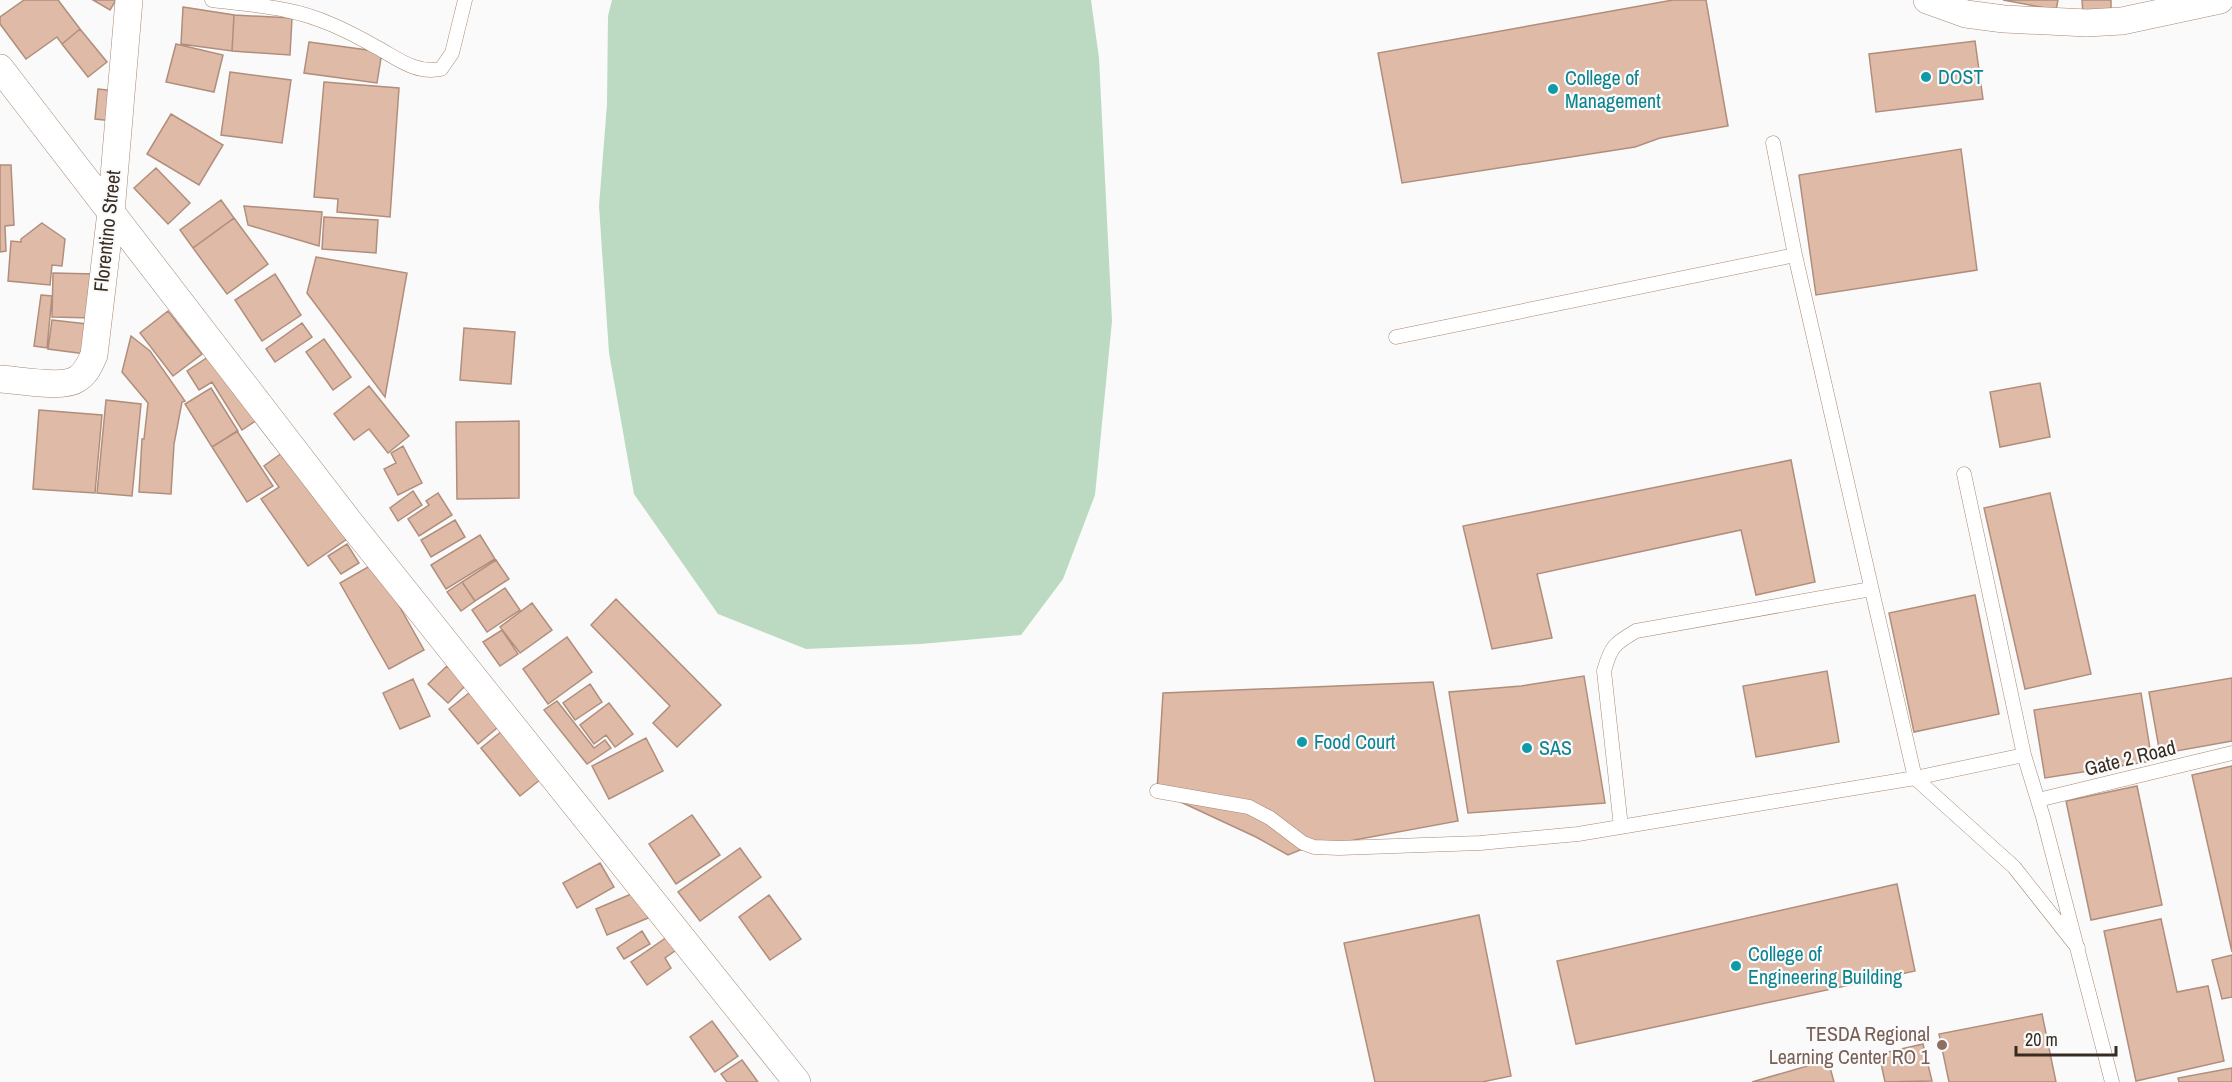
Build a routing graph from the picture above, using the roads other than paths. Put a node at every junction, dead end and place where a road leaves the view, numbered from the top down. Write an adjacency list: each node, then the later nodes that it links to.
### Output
1 (129, 0): 8 (street, Florentino Street)
2 (212, 0): 3 (lane)
3 (465, 0)
4 (1928, 0): 5 (street)
5 (2220, 0)
6 (0, 68): 8 (street)
7 (1773, 143): 9 (lane)
8 (111, 212): 11 (street, Florentino Street); 21 (street)
9 (1795, 255): 10 (lane); 13 (lane)
10 (1396, 337)
11 (0, 379)
12 (1964, 474): 15 (lane)
13 (1871, 589): 16 (lane); 19 (lane)
14 (2232, 753): 18 (lane, Gate 2 Road)
15 (2024, 755): 16 (lane); 18 (lane)
16 (1915, 778): 19 (lane); 20 (lane)
17 (1157, 791): 19 (lane)
18 (2038, 801): 20 (lane)
19 (1621, 827)
20 (2078, 948): 22 (lane)
21 (797, 1082)
22 (2112, 1082)

